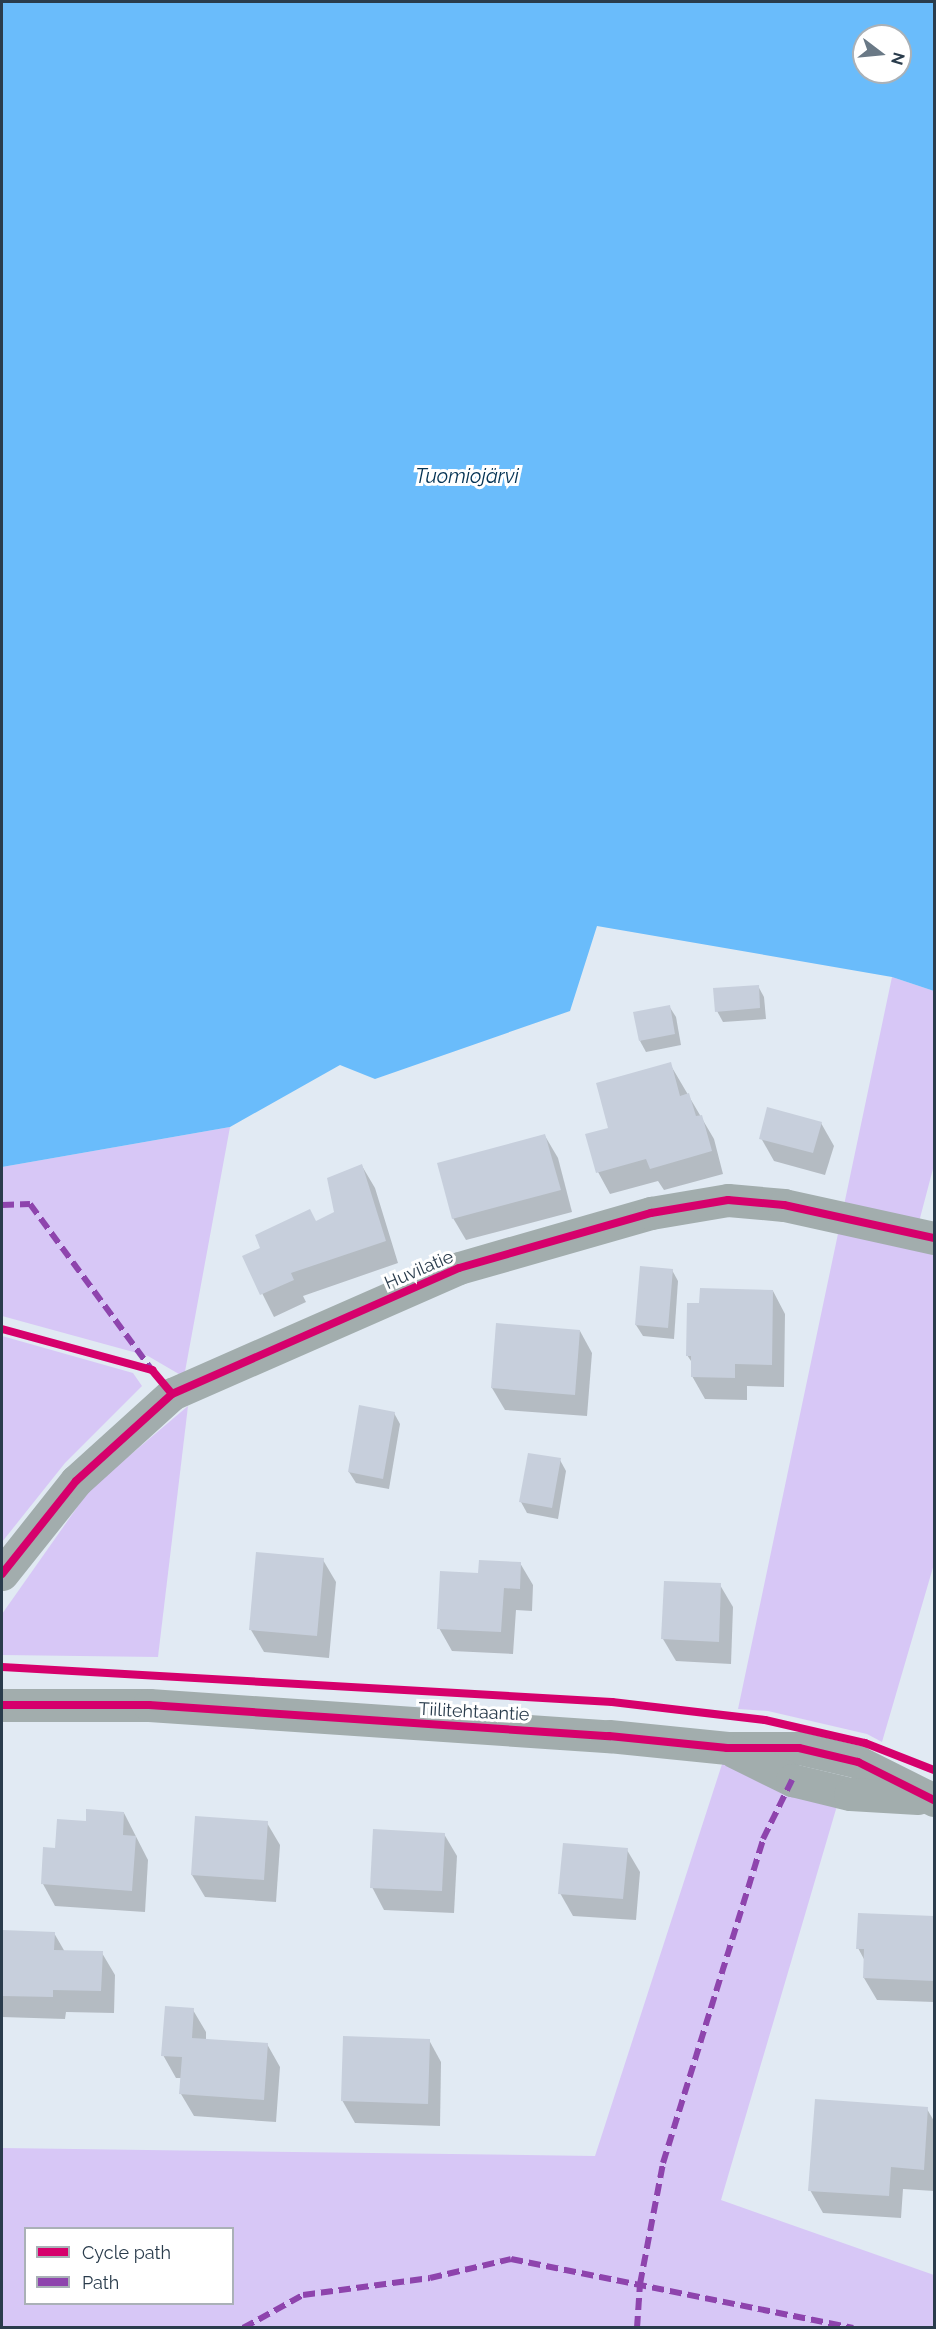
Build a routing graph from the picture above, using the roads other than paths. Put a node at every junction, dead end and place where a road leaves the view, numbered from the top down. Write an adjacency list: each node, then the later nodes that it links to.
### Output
1 (934, 1239): 2 (street, Huvilatie)
2 (2, 1574)
3 (2, 1705): 4 (street, Tiilitehtaantie)
4 (932, 1799)

